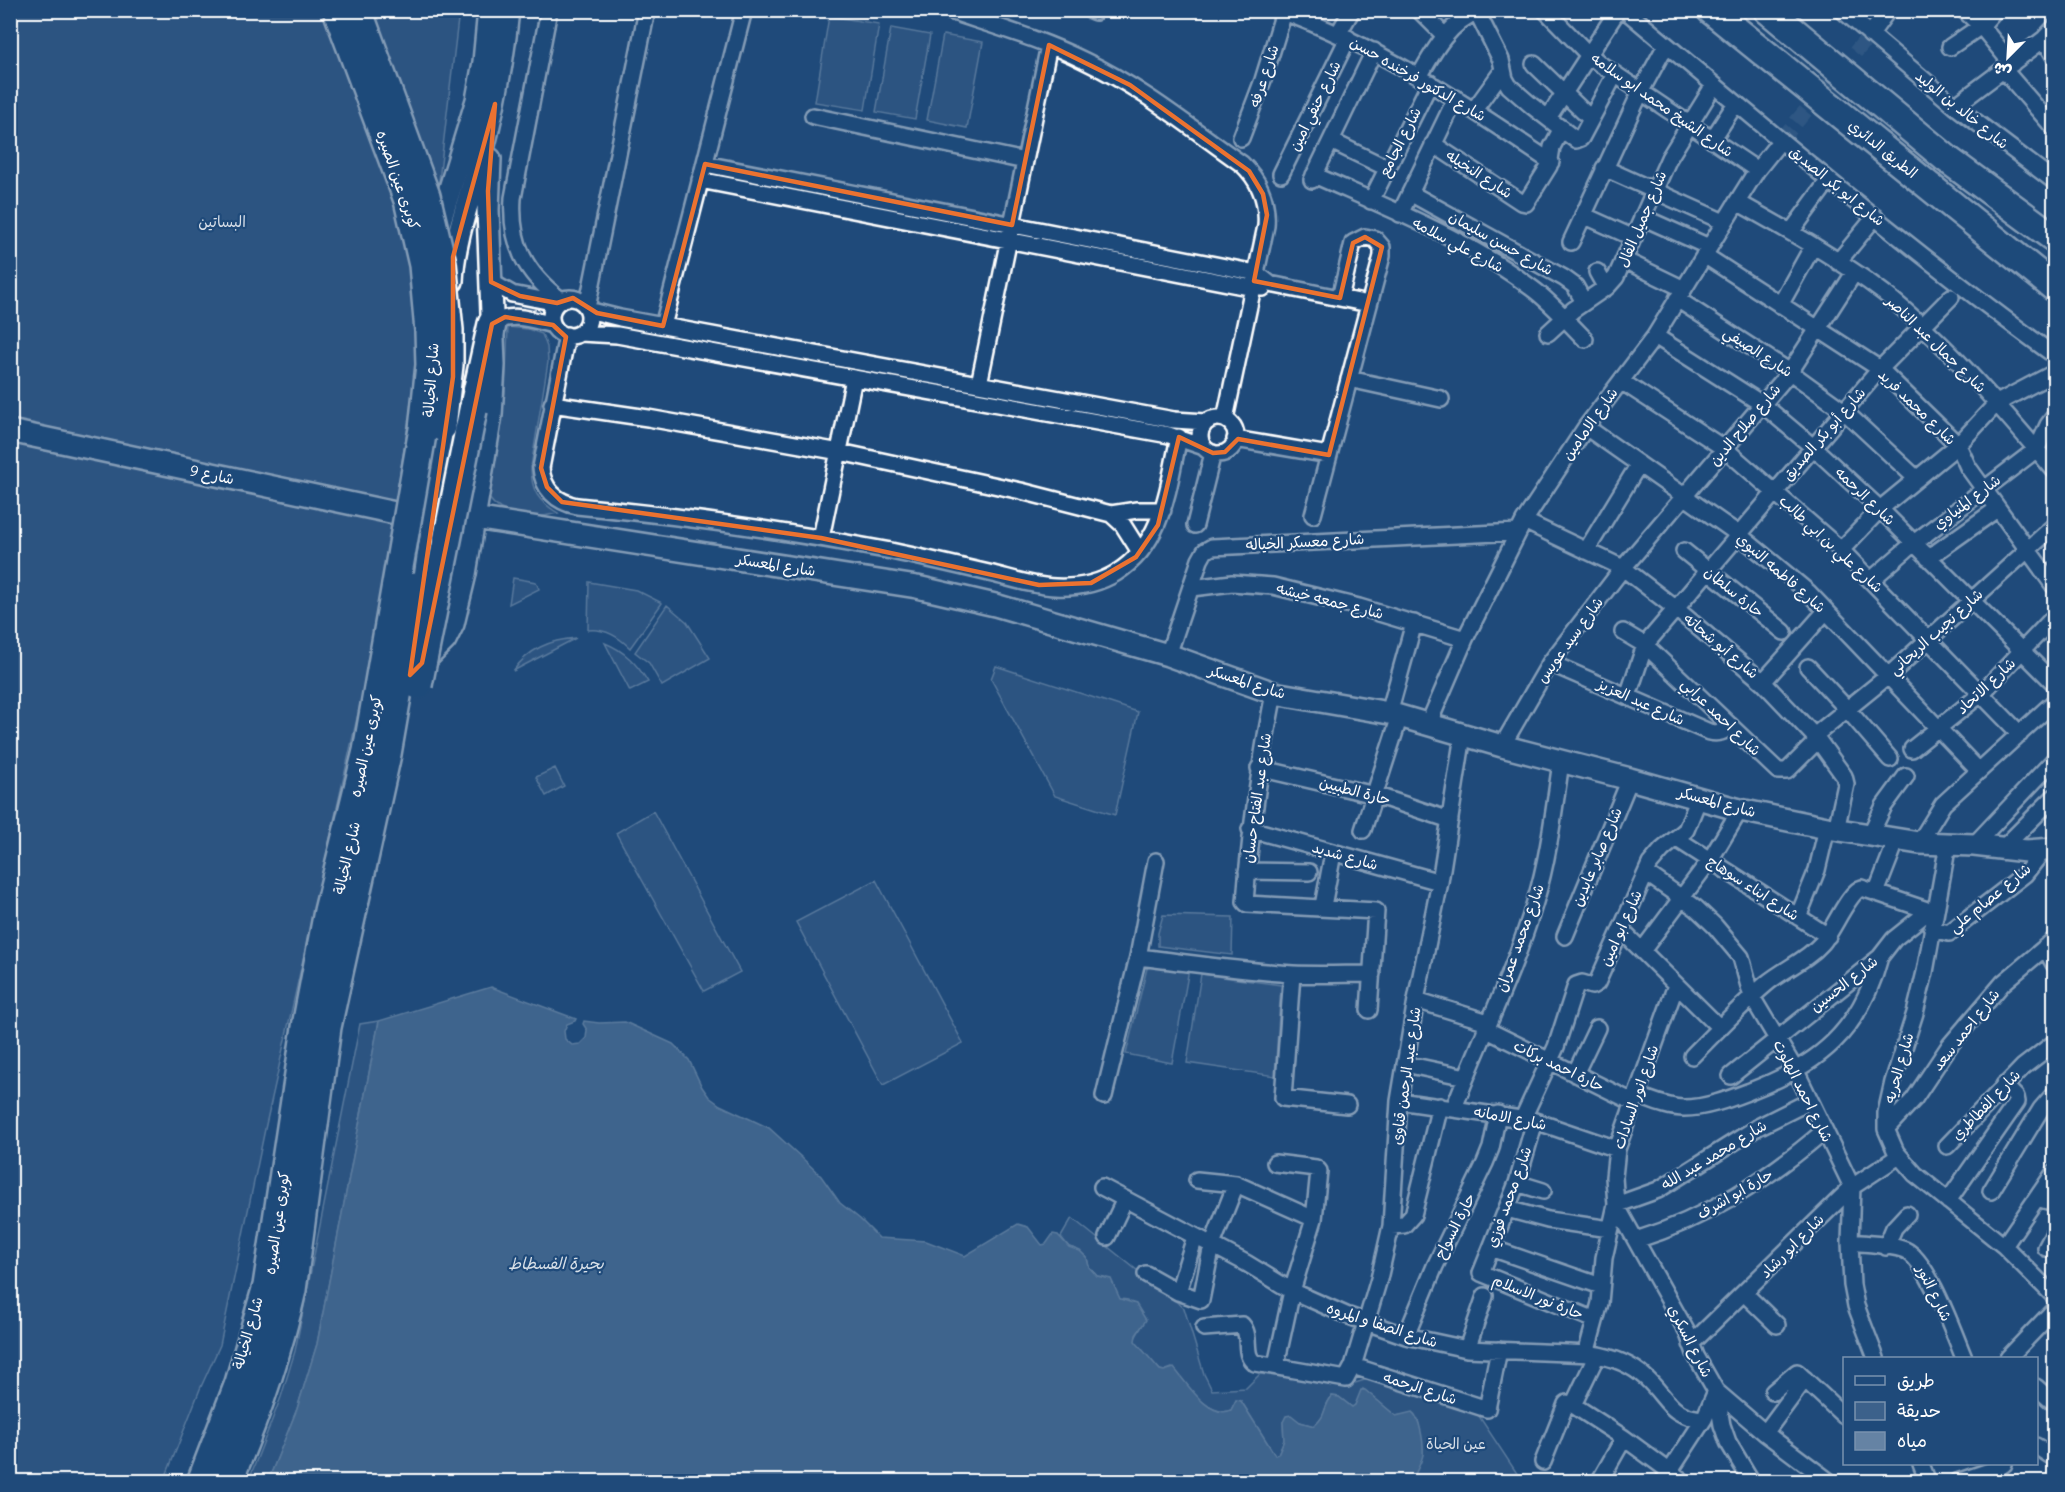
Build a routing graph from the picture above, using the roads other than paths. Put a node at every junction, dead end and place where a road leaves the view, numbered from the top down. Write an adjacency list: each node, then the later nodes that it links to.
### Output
1 (337, 10): 351 (highway, كوبرى عين الصيره, bridge)
2 (358, 10): 203 (highway, كوبرى عين الصيره, bridge)
3 (489, 10): 152 (street, شارع الخيالة)
4 (508, 10): 42 (street, شارع الخيالة)
5 (549, 10): 95 (street)
6 (647, 10): 99 (street)
7 (744, 10): 59 (street)
8 (947, 10): 27 (street)
9 (1352, 10): 25 (street, شارع حنفي امين)
10 (1545, 10): 31 (street, شارع الشيخ محمد ابو سلامه)
11 (1618, 10): 31 (street)
12 (1625, 10): 28 (street, شارع ابو بكر الصديق)
13 (1711, 10): 90 (highway, الطريق الدائري)
14 (1768, 10): 79 (highway)
15 (1888, 10): 23 (street)
16 (1964, 10): 22 (street)
17 (1995, 10): 22 (street)
18 (1281, 11): 25 (street, شارع الدكتور فرخنده حسن); 52 (street, شارع عرفه)
19 (1478, 11): 26 (street); 35 (street)
20 (1843, 11): 23 (street, شارع خالد بن الوليد)
21 (1422, 12): 26 (street)
22 (1981, 26): 29 (street); 34 (street)
23 (1873, 32): 44 (street, شارع خالد بن الوليد)
24 (2049, 34): 32 (street); 34 (street)
25 (1343, 36): 30 (street, شارع الدكتور فرخنده حسن); 63 (street, شارع حنفي امين)
26 (1445, 36): 37 (street, شارع الجامع)
27 (1049, 45): 57 (street); 88 (street)
28 (1666, 45): 38 (street, شارع ابو بكر الصديق); 39 (street)
29 (1950, 47)
30 (1374, 51): 37 (street, شارع الدكتور فرخنده حسن); 55 (street)
31 (1589, 56): 36 (street, شارع الشيخ محمد ابو سلامه); 40 (street)
32 (2055, 56)
33 (1534, 64): 40 (street)
34 (2008, 67): 44 (street); 51 (street)
35 (1503, 70): 45 (street); 47 (street)
36 (1615, 74): 39 (street, شارع الشيخ محمد ابو سلامه); 48 (street)
37 (1424, 80): 41 (street, شارع الدكتور فرخنده حسن); 60 (street, شارع الجامع)
38 (1714, 85): 43 (street, شارع ابو بكر الصديق); 49 (street, شارع جميل الفال)
39 (1641, 91): 49 (street, شارع الشيخ محمد ابو سلامه); 61 (street)
40 (1565, 94): 47 (street); 48 (street)
41 (1456, 98): 45 (street, شارع الدكتور فرخنده حسن); 56 (street)
42 (495, 104): 89 (street); 185 (street, شارع الخيالة)
43 (1736, 104): 53 (street); 54 (street, شارع ابو بكر الصديق)
44 (1957, 104): 66 (street, شارع خالد بن الوليد)
45 (1474, 110): 58 (street, شارع الدكتور فرخنده حسن)
46 (813, 116): 57 (street)
47 (1548, 118): 50 (street)
48 (1591, 119): 50 (street)
49 (1689, 125): 53 (street, شارع الشيخ محمد ابو سلامه); 67 (street, شارع جميل الفال)
50 (1562, 128): 58 (street)
51 (2055, 128)
52 (1241, 138)
53 (1712, 140): 62 (street, شارع الشيخ محمد ابو سلامه)
54 (1781, 140): 62 (street, شارع الامامين); 65 (street, شارع ابو بكر الصديق)
55 (1331, 141): 60 (street); 69 (street, شارع علي سلامه)
56 (1433, 144): 58 (street, شارع النخيله); 68 (street)
57 (1025, 161): 76 (street)
58 (1551, 162)
59 (705, 164): 64 (street); 76 (street)
60 (1387, 168): 69 (street, شارع الجامع)
61 (1604, 168): 67 (street); 72 (street)
62 (1757, 170): 70 (street, شارع الامامين)
63 (1281, 174)
64 (700, 180): 80 (street); 104 (street)
65 (1829, 180): 73 (street, شارع ابو بكر الصديق); 77 (street)
66 (2055, 182)
67 (1654, 191): 74 (street, شارع جميل الفال); 75 (street)
68 (1410, 193): 71 (street); 96 (street, شارع حسن سليمان)
69 (1371, 201): 71 (street, شارع علي سلامه)
70 (1737, 202): 75 (street, شارع الامامين); 77 (street, شارع جمال عبد الناصر)
71 (1400, 214): 100 (street, شارع علي سلامه)
72 (1583, 215): 78 (street); 81 (street)
73 (1875, 217): 85 (street); 103 (street, شارع ابو بكر الصديق)
74 (1642, 218): 78 (street, شارع جميل الفال); 83 (street, شارع محمد فريد)
75 (1724, 222): 83 (street, شارع الامامين)
76 (1012, 225): 80 (street); 88 (street)
77 (1791, 232): 82 (street, شارع جمال عبد الناصر)
78 (1634, 237): 84 (street, شارع جميل الفال)
79 (2055, 238)
80 (1009, 240): 88 (street); 121 (street)
81 (1571, 242)
82 (1813, 246): 85 (street, شارع جمال عبد الناصر); 98 (street)
83 (1707, 251): 92 (street, شارع الامامين); 98 (street, شارع محمد فريد)
84 (1624, 260): 91 (street, شارع جميل الفال); 92 (street)
85 (1838, 262): 87 (street, شارع جمال عبد الناصر)
86 (1597, 272): 91 (street)
87 (1854, 273): 105 (street, شارع جمال عبد الناصر); 106 (street, شارع صلاح الدين)
88 (1254, 281): 94 (street); 128 (street)
89 (491, 282): 95 (street); 101 (street)
90 (2055, 287)
91 (1606, 288): 96 (street, شارع جميل الفال)
92 (1681, 294): 109 (street, شارع الامامين); 116 (street, شارع الصيفي)
93 (1952, 297): 105 (street, شارع أبو بكر الصديق)
94 (1340, 298): 97 (street); 97 (street)
95 (559, 302): 99 (street); 102 (street)
96 (1584, 302): 100 (street, شارع جميل الفال)
97 (1369, 304): 119 (street)
98 (1780, 305): 106 (street, شارع محمد فريد)
99 (587, 309): 104 (street); 108 (street)
100 (1564, 318): 107 (street, شارع جميل الفال); 110 (street, شارع علي سلامه)
101 (492, 324): 102 (street); 153 (street); 203 (highway, bridge)
102 (553, 324): 108 (street)
103 (2012, 325): 111 (street, شارع ابو بكر الصديق); 114 (street)
104 (663, 326): 112 (street)
105 (1922, 327): 115 (street, شارع أبو بكر الصديق); 123 (street, شارع جمال عبد الناصر)
106 (1818, 330): 115 (street, شارع محمد فريد); 116 (street, شارع صلاح الدين)
107 (1548, 333)
108 (573, 334): 118 (street); 124 (street)
109 (1655, 336): 120 (street, شارع الامامين); 125 (street, شارع الرحمه)
110 (1585, 339)
111 (2055, 355)
112 (848, 360): 113 (street); 118 (street)
113 (866, 363): 118 (street); 121 (street)
114 (2055, 365)
115 (1880, 369): 126 (street, شارع أبو بكر الصديق); 134 (street, شارع محمد فريد)
116 (1790, 372): 125 (street, شارع صلاح الدين); 126 (street, شارع الصيفي)
117 (2055, 373): 123 (street)
118 (854, 378): 132 (street); 139 (street)
119 (1349, 379): 122 (street); 140 (street)
120 (1621, 381): 130 (street, شارع الامامين); 136 (street, شارع علي بن ابي طالب)
121 (979, 384): 129 (street)
122 (1441, 399)
123 (1997, 403): 134 (street); 138 (street, شارع جمال عبد الناصر)
124 (552, 404): 139 (street); 158 (street)
125 (1762, 405): 135 (street, شارع الرحمه); 136 (street, شارع صلاح الدين)
126 (1844, 411): 135 (street, شارع أبو بكر الصديق); 143 (street, شارع الصيفي)
127 (2055, 417): 138 (street, شارع المنياوي)
128 (1225, 419): 129 (street); 133 (street)
129 (1206, 422): 137 (street)
130 (1586, 427): 141 (street, شارع فاطمه النبوي); 155 (street, شارع الامامين)
131 (10, 431): 152 (street, شارع 9)
132 (1179, 437): 137 (street); 149 (street)
133 (1236, 439): 137 (street); 140 (street)
134 (1958, 445): 143 (street); 144 (street, شارع محمد فريد)
135 (1813, 447): 145 (street, شارع أبو بكر الصديق); 147 (street, شارع الرحمه)
136 (1725, 449): 145 (street, شارع علي بن ابي طالب); 146 (street, شارع صلاح الدين)
137 (1208, 450): 154 (street)
138 (2037, 450): 142 (street, شارع جمال عبد الناصر); 144 (street, شارع المنياوي)
139 (840, 452): 150 (street); 158 (street)
140 (1329, 455): 151 (street)
141 (1639, 464): 146 (street, شارع فاطمه النبوي); 163 (street)
142 (2055, 470)
143 (1917, 479): 147 (street)
144 (1983, 489): 148 (street, شارع محمد فريد); 159 (street, شارع المنياوي)
145 (1775, 492): 157 (street, شارع أبو بكر الصديق); 161 (street, شارع علي بن ابي طالب)
146 (1684, 496): 157 (street, شارع فاطمه النبوي); 166 (street, شارع صلاح الدين)
147 (1880, 509): 159 (street, شارع الرحمه); 161 (street)
148 (1997, 509): 162 (street, شارع محمد فريد); 165 (street)
149 (1163, 510): 150 (street); 164 (street)
150 (1112, 513): 164 (street)
151 (1313, 514)
152 (414, 517): 226 (street, شارع الخيالة)
153 (474, 518): 182 (street, شارع المعسكر); 185 (street)
154 (1196, 525)
155 (1521, 526): 163 (street, شارع أبو شحاته); 170 (street, شارع معسكر الخياله); 178 (street, شارع الامامين)
156 (2055, 526): 162 (street, شارع نجيب الريحاني)
157 (1738, 534): 167 (street, شارع أبو بكر الصديق); 173 (street, شارع فاطمه النبوي)
158 (821, 538): 164 (street)
159 (1914, 543): 165 (street, شارع الرحمه); 168 (street, شارع المنياوي)
160 (1684, 550): 167 (street, حارة سلطان)
161 (1841, 550): 168 (street, شارع علي بن ابي طالب)
162 (2027, 550): 169 (street, شارع محمد فريد); 171 (street, شارع نجيب الريحاني)
163 (1586, 551): 166 (street, شارع أبو شحاته)
164 (1140, 552)
165 (1928, 558): 171 (street, شارع الرحمه)
166 (1623, 568): 172 (street, شارع أبو شحاته); 183 (street, شارع سيد عويس)
167 (1707, 570): 172 (street, شارع أبو بكر الصديق); 177 (street, حارة سلطان)
168 (1871, 580): 179 (street, شارع علي بن ابي طالب)
169 (2055, 586)
170 (1192, 588): 175 (street, شارع جمعه خيشه); 182 (street, شارع معسكر الخياله)
171 (1971, 600): 179 (street, شارع نجيب الريحاني); 181 (street, شارع الرحمه)
172 (1676, 608): 180 (street, شارع أبو بكر الصديق); 187 (street, شارع أبو شحاته)
173 (1826, 611): 186 (street, شارع فاطمه النبوي); 187 (street)
174 (2055, 617): 181 (street, شارع الاتحاد)
175 (1414, 623): 178 (street, شارع جمعه خيشه); 194 (street)
176 (1623, 632): 180 (street, شارع احمد عرابي)
177 (1784, 633)
178 (1465, 639): 195 (street, شارع الامامين)
179 (1929, 639): 186 (street, شارع نجيب الريحاني); 190 (street, شارع علي بن ابي طالب)
180 (1645, 645): 191 (street, شارع أبو بكر الصديق); 196 (street, شارع احمد عرابي)
181 (2023, 650): 188 (street, شارع الرحمه); 190 (street, شارع الاتحاد)
182 (1168, 656): 189 (street, شارع المعسكر)
183 (1550, 663): 191 (street, شارع عبد العزيز); 201 (street, شارع سيد عويس)
184 (1808, 667): 193 (street)
185 (410, 675): 229 (street, شارع الخيالة)
186 (1888, 676): 193 (street, شارع نجيب الريحاني); 197 (street, شارع فاطمه النبوي)
187 (1763, 682): 200 (street, شارع أبو شحاته)
188 (2055, 683)
189 (1274, 693): 194 (street, شارع المعسكر); 207 (street, شارع عبد الفتاح حسان)
190 (1981, 694): 197 (street, شارع الاتحاد); 198 (street, شارع علي بن ابي طالب)
191 (1628, 696): 196 (street, شارع عبد العزيز)
192 (2055, 702): 198 (street)
193 (1847, 709): 200 (street, شارع نجيب الريحاني); 204 (street)
194 (1395, 715): 195 (street, شارع المعسكر); 211 (street)
195 (1428, 725): 199 (street, شارع المعسكر)
196 (1731, 726): 200 (street, شارع احمد عرابي)
197 (1938, 728): 202 (street, شارع الاتحاد); 208 (street, شارع فاطمه النبوي)
198 (2019, 734): 208 (street)
199 (1462, 735): 201 (street, شارع المعسكر); 215 (street, شارع عبد الرحمن قناوى)
200 (1816, 738): 217 (street, شارع أبو شحاته)
201 (1502, 746): 206 (street, شارع المعسكر)
202 (1911, 749)
203 (387, 754): 351 (highway, كوبرى عين الصيره, bridge)
204 (1890, 759)
205 (2055, 760): 224 (street)
206 (1561, 762): 210 (street, شارع المعسكر); 256 (street, شارع محمد عمران)
207 (1259, 768): 211 (street, حارة الطبيين); 216 (street, شارع عبد الفتاح حسان)
208 (1979, 771): 222 (street)
209 (1906, 777): 219 (street)
210 (1630, 779): 213 (street, شارع المعسكر); 243 (street, شارع صابر عابدين)
211 (1375, 795): 215 (street, حارة الطبيين); 218 (street)
212 (2055, 797): 225 (street)
213 (1699, 798): 214 (street, شارع المعسكر); 220 (street, شارع ابو امين)
214 (1740, 810): 217 (street, شارع المعسكر); 230 (street)
215 (1450, 820): 235 (street, شارع عبد الرحمن قناوى)
216 (1250, 829): 228 (street, شارع شديد); 232 (street, شارع عبد الفتاح حسان)
217 (1832, 829): 219 (street, شارع المعسكر); 240 (street, شارع أبو شحاته)
218 (1363, 830)
219 (1870, 835): 221 (street, شارع المعسكر)
220 (1677, 839): 230 (street, شارع ابناء سوهاج); 234 (street, شارع ابو امين)
221 (1897, 839): 222 (street, شارع المعسكر); 236 (street)
222 (1919, 843): 223 (street, شارع المعسكر)
223 (1948, 844): 224 (street, شارع المعسكر); 239 (street, شارع الحريه)
224 (1974, 845): 225 (street, شارع المعسكر)
225 (2003, 848): 227 (street, شارع المعسكر)
226 (349, 850): 229 (street); 351 (street, شارع الخيالة)
227 (2049, 850): 241 (street, شارع عصام علي)
228 (1333, 853): 235 (street, شارع شديد); 238 (street)
229 (371, 854): 351 (street, شارع الخيالة)
230 (1710, 860): 237 (street); 240 (street, شارع ابناء سوهاج)
231 (1156, 861): 247 (street)
232 (1247, 871): 233 (street); 238 (street, شارع عبد الفتاح حسان)
233 (1310, 872)
234 (1646, 873): 237 (street, شارع احمد الهلوت); 242 (street, شارع ابو امين)
235 (1440, 882): 254 (street, شارع عبد الرحمن قناوى)
236 (1876, 893): 239 (street); 244 (street)
237 (1683, 897): 246 (street); 253 (street, شارع احمد الهلوت)
238 (1323, 906): 251 (street)
239 (1933, 908): 241 (street, شارع الحريه); 248 (street, شارع الحسين)
240 (1798, 917): 244 (street, شارع ابناء سوهاج)
241 (1932, 929): 278 (street, شارع الحريه)
242 (1621, 930): 246 (street); 262 (street, شارع ابو امين)
243 (1565, 936)
244 (1828, 936): 253 (street)
245 (2050, 944): 249 (street); 278 (street, شارع احمد سعد)
246 (1642, 951): 252 (street)
247 (1138, 957): 250 (street); 270 (street)
248 (1880, 957): 259 (street, شارع الحسين); 264 (street, حارة احمد بركات)
249 (2055, 964)
250 (1292, 974): 251 (street); 274 (street)
251 (1372, 974): 255 (street)
252 (1676, 985): 258 (street); 271 (street, شارع انور السادات)
253 (1752, 997): 258 (street); 259 (street, شارع احمد الهلوت)
254 (1416, 1000): 256 (street, حارة احمد بركات); 263 (street, شارع عبد الرحمن قناوى)
255 (1369, 1010)
256 (1487, 1026): 262 (street, حارة احمد بركات); 267 (street, شارع محمد عمران)
257 (1597, 1028): 265 (street)
258 (1720, 1028): 261 (street)
259 (1777, 1038): 264 (street, شارع احمد الهلوت); 266 (street, شارع الحسين)
260 (2055, 1043): 268 (street, شارع الفطاطري)
261 (1692, 1056)
262 (1550, 1061): 265 (street, حارة احمد بركات); 277 (street, شارع ابو امين)
263 (1405, 1064): 267 (street); 272 (street, شارع عبد الرحمن قناوى)
264 (1796, 1071): 271 (street, حارة احمد بركات); 273 (street, شارع احمد الهلوت)
265 (1575, 1074): 271 (street, حارة احمد بركات)
266 (1731, 1076)
267 (1466, 1077): 275 (street, شارع محمد عمران)
268 (2004, 1085): 280 (street, شارع الفطاطري); 294 (street)
269 (2055, 1094): 291 (street)
270 (1104, 1096)
271 (1634, 1099): 281 (street, شارع انور السادات)
272 (1399, 1101): 275 (street, شارع الامانه); 300 (street, شارع عبد الرحمن قناوى)
273 (1810, 1101): 279 (street, شارع احمد الهلوت); 296 (street, شارع محمد عبد الله)
274 (1347, 1105)
275 (1447, 1107): 276 (street, شارع الامانه); 300 (street, شارع محمد عمران)
276 (1498, 1114): 277 (street, شارع الامانه); 325 (street, حارة السواح)
277 (1529, 1120): 281 (street, شارع الامانه); 286 (street, شارع محمد فوزي)
278 (1886, 1129): 282 (street)
279 (1824, 1131): 289 (street, شارع احمد الهلوت); 305 (street, حارة ابو اشرف)
280 (1947, 1146)
281 (1617, 1149): 296 (street, شارع انور السادات)
282 (1899, 1156): 289 (street, شارع ابو رشاد); 294 (street)
283 (1275, 1163): 299 (street)
284 (2055, 1173): 292 (street)
285 (1197, 1180): 287 (street)
286 (1517, 1183): 290 (street); 297 (street, شارع محمد فوزي)
287 (1236, 1184): 299 (street); 307 (street)
288 (1102, 1187): 293 (street, شارع الصفا و المروه)
289 (1852, 1187): 306 (street); 317 (street, شارع ابو رشاد)
290 (1544, 1191)
291 (1991, 1191)
292 (2037, 1198): 295 (street); 308 (street)
293 (1125, 1199): 303 (street); 304 (street, شارع الصفا و المروه)
294 (1948, 1201): 308 (street)
295 (2055, 1203)
296 (1616, 1205): 301 (street, شارع انور السادات); 305 (street, شارع السكري)
297 (1507, 1209): 301 (street); 310 (street, شارع محمد فوزي)
298 (1907, 1214): 309 (street)
299 (1314, 1219): 315 (street)
300 (1391, 1226): 322 (street, شارع عبد الرحمن قناوى)
301 (1610, 1229): 314 (street, شارع انور السادات)
302 (2055, 1233): 311 (street)
303 (1107, 1237)
304 (1195, 1237): 307 (street, شارع الصفا و المروه); 316 (street)
305 (1636, 1240): 326 (street, شارع السكري)
306 (1850, 1242): 309 (street, شارع النور); 330 (street)
307 (1212, 1245): 315 (street, شارع الصفا و المروه); 316 (street)
308 (2004, 1246): 319 (street)
309 (1886, 1247): 331 (street, شارع النور)
310 (1491, 1248): 312 (street, شارع محمد فوزي); 314 (street)
311 (2046, 1248)
312 (1481, 1273): 321 (street, حارة نور الاسلام)
313 (1146, 1274): 316 (street)
314 (1601, 1286): 321 (street, شارع انور السادات)
315 (1292, 1291): 322 (street, شارع الصفا و المروه); 333 (street)
316 (1178, 1292)
317 (1744, 1293): 323 (street); 326 (street, شارع ابو رشاد)
318 (1485, 1296): 327 (street)
319 (2055, 1296)
320 (2055, 1310): 332 (street)
321 (1595, 1320): 329 (street, شارع انور السادات)
322 (1366, 1322): 325 (street, شارع الصفا و المروه); 334 (street, شارع عبد الرحمن قناوى)
323 (1777, 1325)
324 (1204, 1328): 333 (street)
325 (1406, 1336): 327 (street, شارع الصفا و المروه)
326 (1691, 1344): 337 (street, شارع السكري)
327 (1467, 1349): 328 (street, شارع الصفا و المروه)
328 (1499, 1350): 329 (street, شارع الصفا و المروه); 334 (street, شارع الرحمه)
329 (1592, 1354): 340 (street, شارع انور السادات); 342 (street, شارع الصفا و المروه)
330 (1875, 1357)
331 (1963, 1357)
332 (2010, 1357)
333 (1276, 1365): 334 (street)
334 (1353, 1366)
335 (1805, 1379): 338 (street); 341 (street); 343 (street)
336 (2038, 1388): 339 (street)
337 (1716, 1391): 342 (street); 343 (street); 354 (street, شارع السكري)
338 (1773, 1392)
339 (2055, 1403)
340 (1573, 1405): 344 (street); 347 (street, شارع انور السادات)
341 (1841, 1407)
342 (1704, 1419): 350 (street)
343 (1765, 1433): 355 (street)
344 (1624, 1438): 350 (street); 352 (street)
345 (2038, 1447): 346 (street)
346 (2055, 1458)
347 (1543, 1462)
348 (1921, 1465): 356 (street)
349 (2002, 1465): 357 (street)
350 (1667, 1476): 353 (street)
351 (206, 1481)
352 (1599, 1482)
353 (1684, 1482)
354 (1752, 1482)
355 (1830, 1482)
356 (1928, 1482)
357 (1957, 1482)

